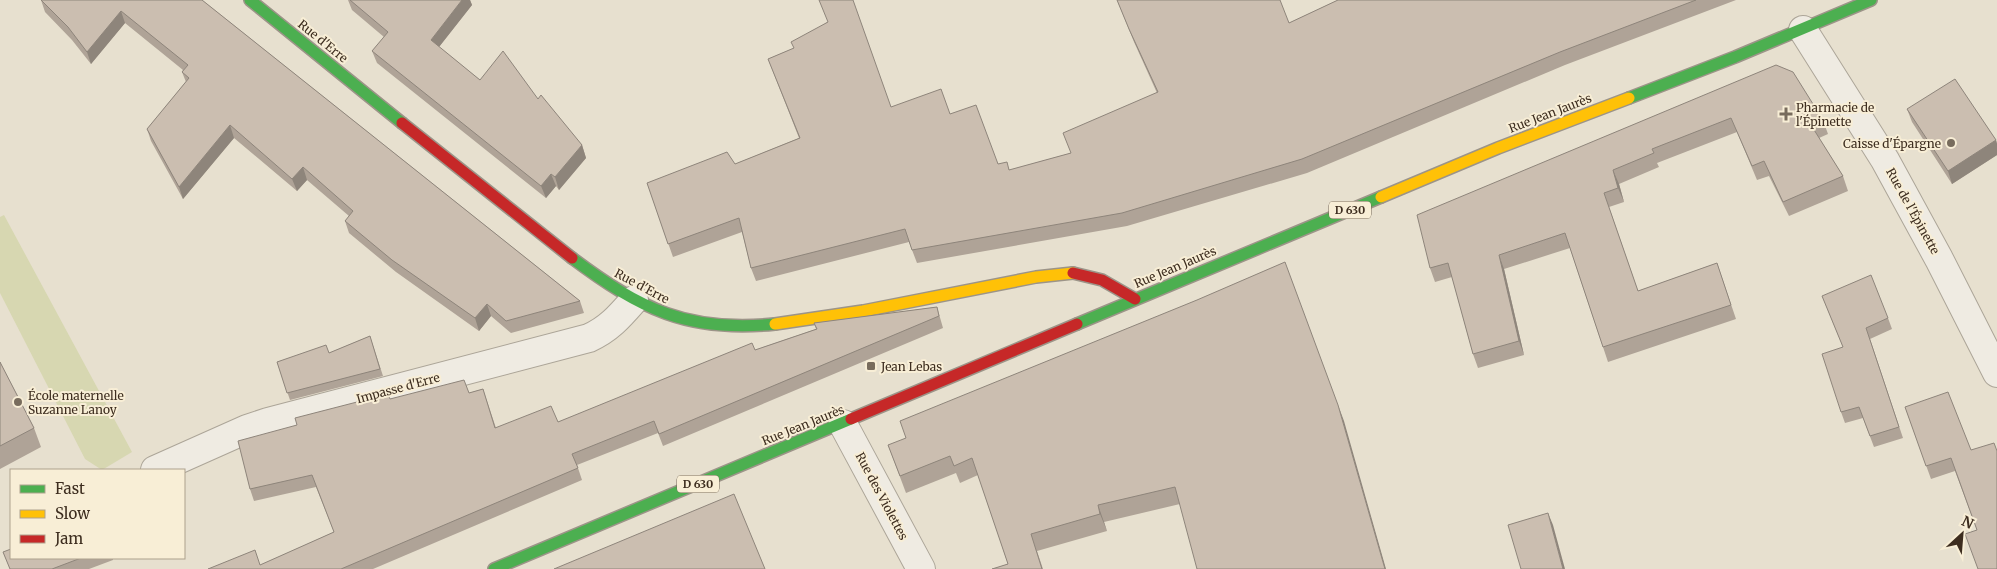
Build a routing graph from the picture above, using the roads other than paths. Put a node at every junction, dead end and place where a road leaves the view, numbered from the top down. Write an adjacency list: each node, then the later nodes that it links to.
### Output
1 (250, 0): 5 (main road, Rue d'Erre)
2 (1871, 0): 3 (main road, Rue Jean Jaurès / D 630)
3 (1803, 30): 4 (main road, Rue Jean Jaurès / D 630); 6 (street, Rue de l'Épinette)
4 (1135, 299): 5 (main road, Rue d'Erre); 7 (main road, Rue Jean Jaurès / D 630)
5 (634, 300): 8 (street, Impasse d'Erre)
6 (1997, 372)
7 (843, 424): 9 (main road, Rue Jean Jaurès / D 630); 10 (street, Rue des Violettes)
8 (157, 469)
9 (494, 569)
10 (921, 569)

